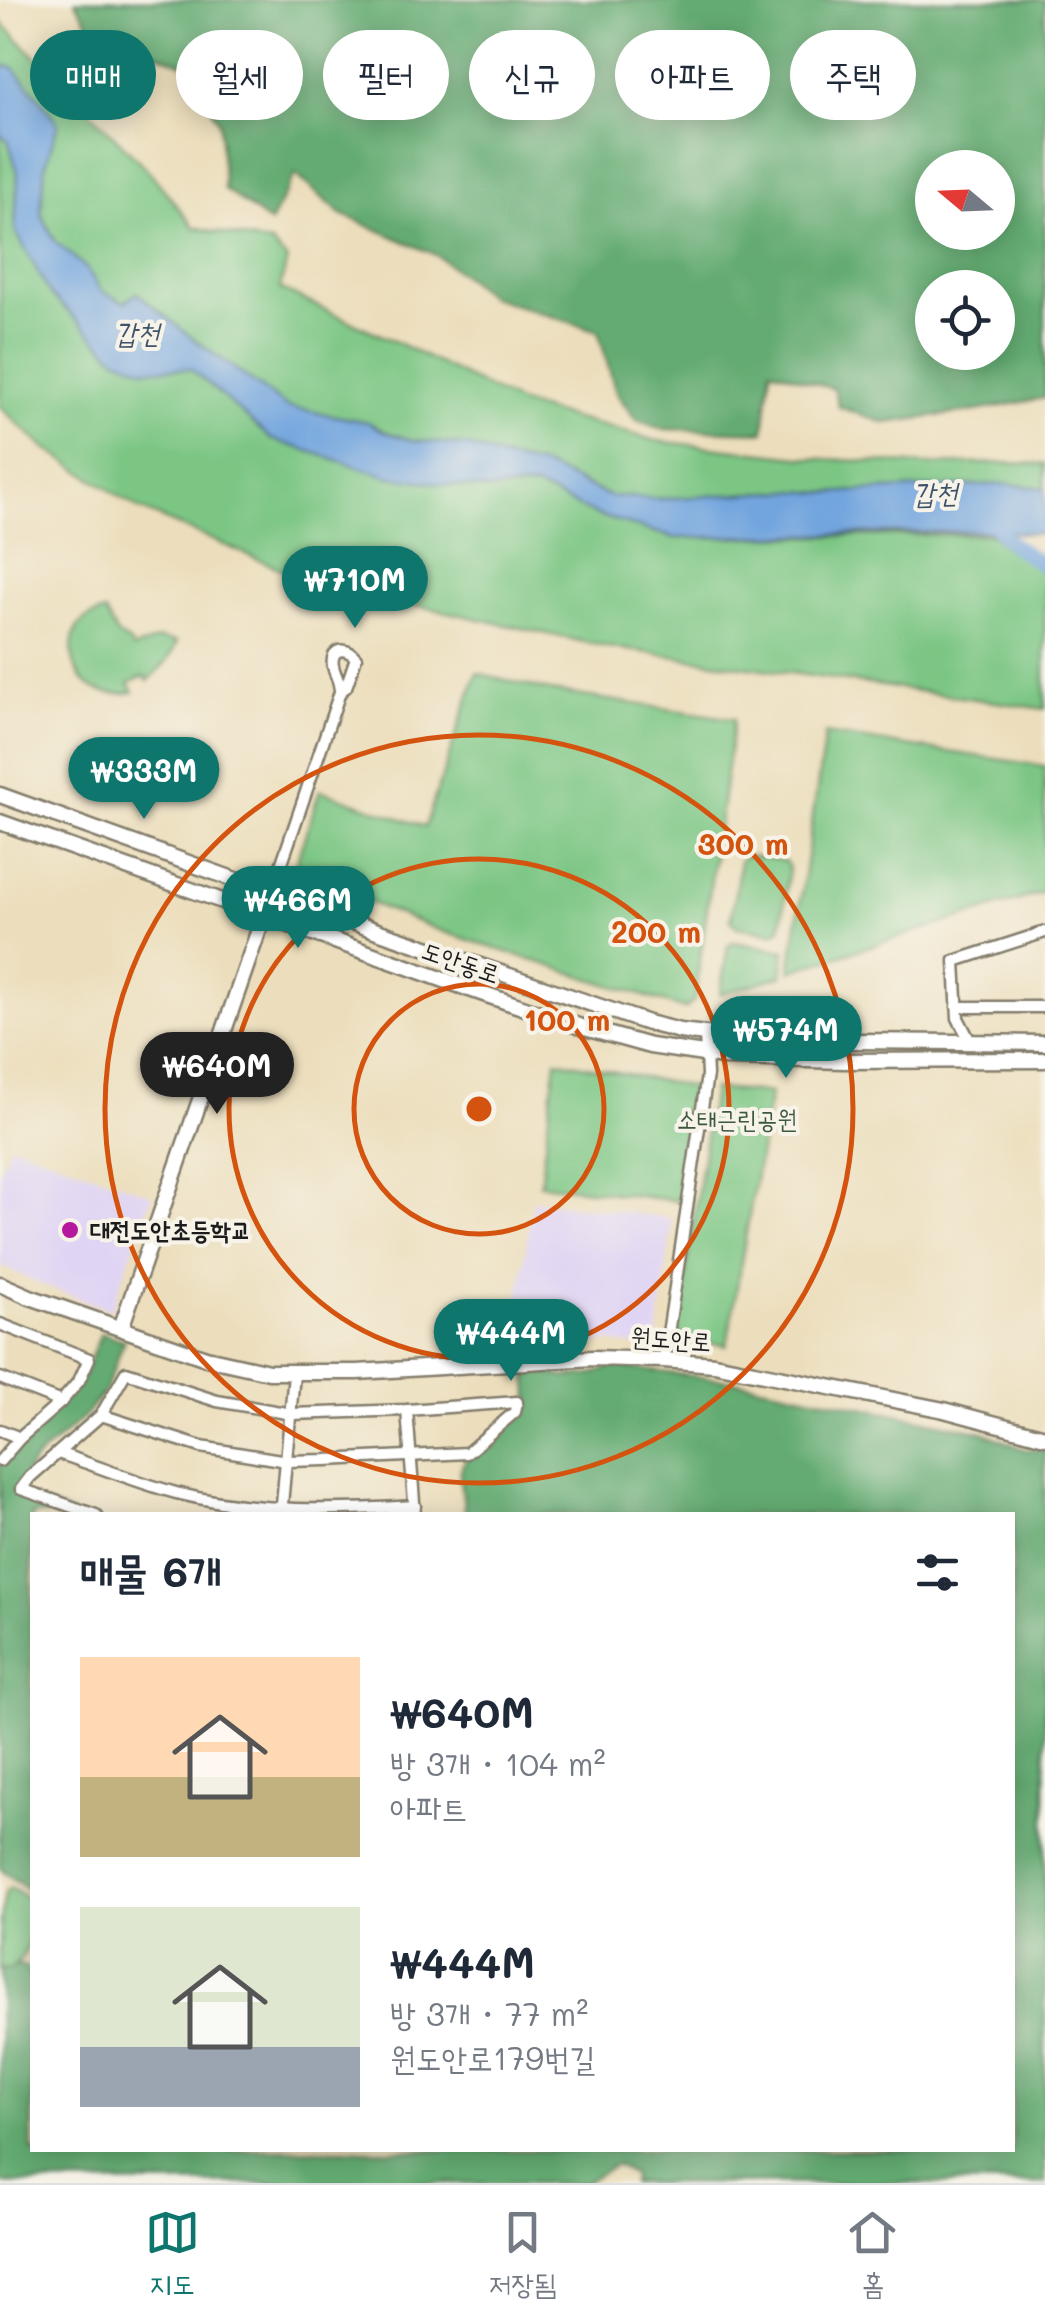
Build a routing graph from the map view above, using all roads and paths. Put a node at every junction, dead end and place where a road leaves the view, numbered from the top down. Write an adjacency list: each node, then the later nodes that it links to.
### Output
1 (340, 692): 4 (street)
2 (0, 795): 4 (main road, 도안동로)
3 (0, 822): 5 (main road, 도안동로)
4 (272, 892): 5 (main road); 9 (main road, 도안동로)
5 (264, 916): 13 (main road, 도안동로); 16 (main road)
6 (1045, 932): 8 (street)
7 (1045, 1007): 8 (street)
8 (958, 1012): 10 (street); 12 (street)
9 (705, 1035): 10 (main road, 도안동로); 13 (street)
10 (944, 1043): 12 (main road, 도안동로)
11 (1045, 1043): 12 (main road, 도안동로)
12 (971, 1044)
13 (707, 1056): 14 (main road, 도안동로); 18 (street)
14 (1045, 1060)
15 (0, 1284): 16 (main road, 원도안로)
16 (121, 1328): 19 (main road, 원도안로)
17 (2, 1329): 21 (street)
18 (664, 1360): 19 (main road, 원도안로); 26 (main road, 원도안로)
19 (294, 1374): 23 (street)
20 (0, 1378): 21 (street)
21 (61, 1402): 27 (street)
22 (407, 1410): 23 (street); 29 (street); 29 (street)
23 (292, 1414): 24 (street); 31 (street)
24 (101, 1415): 28 (street); 31 (street)
25 (0, 1430): 27 (street)
26 (1045, 1437)
27 (20, 1438): 30 (street)
28 (58, 1453): 33 (street); 34 (street)
29 (410, 1456): 31 (street); 32 (street)
30 (0, 1461)
31 (287, 1461): 35 (street)
32 (415, 1510): 36 (street)
33 (87, 1512)
34 (276, 1512)
35 (282, 1512)
36 (326, 1512)

